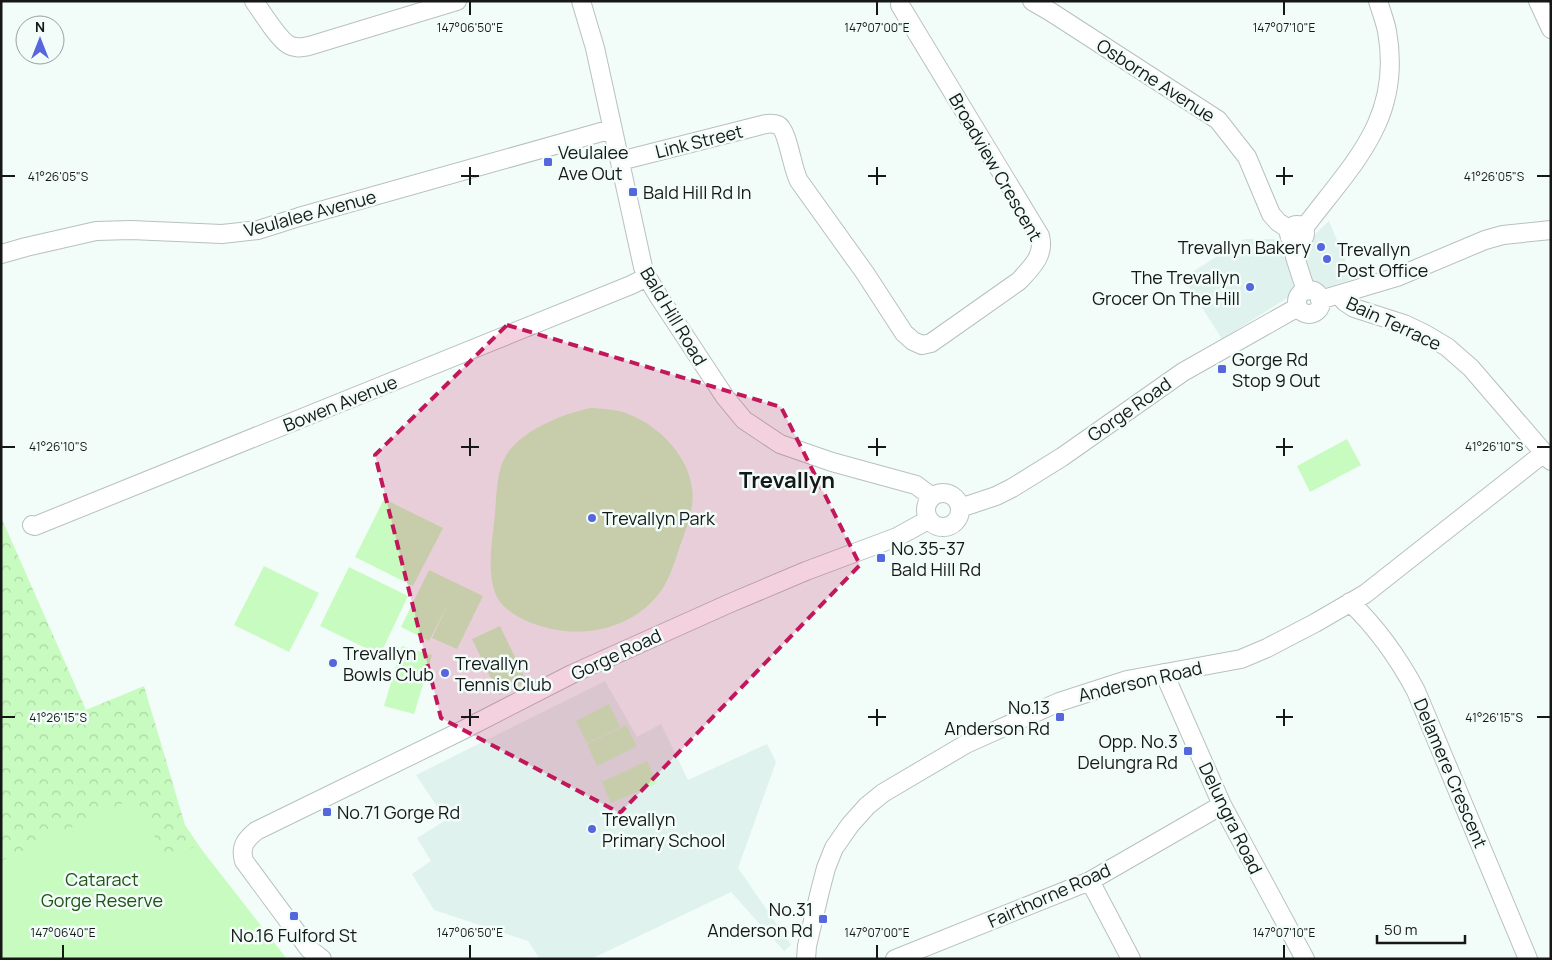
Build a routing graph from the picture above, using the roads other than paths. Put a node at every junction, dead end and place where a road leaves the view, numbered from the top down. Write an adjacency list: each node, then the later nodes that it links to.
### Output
1 (254, 1): 2 (street)
2 (458, 1)
3 (581, 1): 10 (street, Bald Hill Road)
4 (1032, 1): 13 (street, Osborne Avenue)
5 (1378, 1): 13 (street)
6 (1538, 1): 8 (street)
7 (902, 2): 9 (street, Broadview Crescent)
8 (1551, 30)
9 (779, 126): 11 (street, Link Street)
10 (612, 129): 11 (street, Bald Hill Road); 14 (street, Veulalee Avenue)
11 (620, 161): 15 (street, Bald Hill Road)
12 (1551, 230): 16 (street, Gorge Road)
13 (1297, 233): 17 (street)
14 (1, 254)
15 (646, 277): 19 (street, Bald Hill Road); 22 (street, Bowen Avenue)
16 (1339, 295): 17 (street, Gorge Road); 18 (street, Bain Terrace)
17 (1308, 299): 20 (street, Gorge Road)
18 (1548, 457): 23 (street, Anderson Road)
19 (932, 497): 20 (street); 21 (street)
20 (960, 508): 21 (street)
21 (928, 520): 27 (street, Gorge Road)
22 (32, 525)
23 (1350, 602): 24 (street, Anderson Road); 32 (street, Delamere Crescent)
24 (1164, 673): 25 (street, Delungra Road); 28 (street, Anderson Road)
25 (1222, 804): 26 (street, Fairthorne Road); 31 (street, Delungra Road)
26 (1090, 881): 29 (street, Fairthorne Road); 30 (street)
27 (322, 959)
28 (806, 959)
29 (895, 959)
30 (1131, 959)
31 (1305, 959)
32 (1528, 959)

